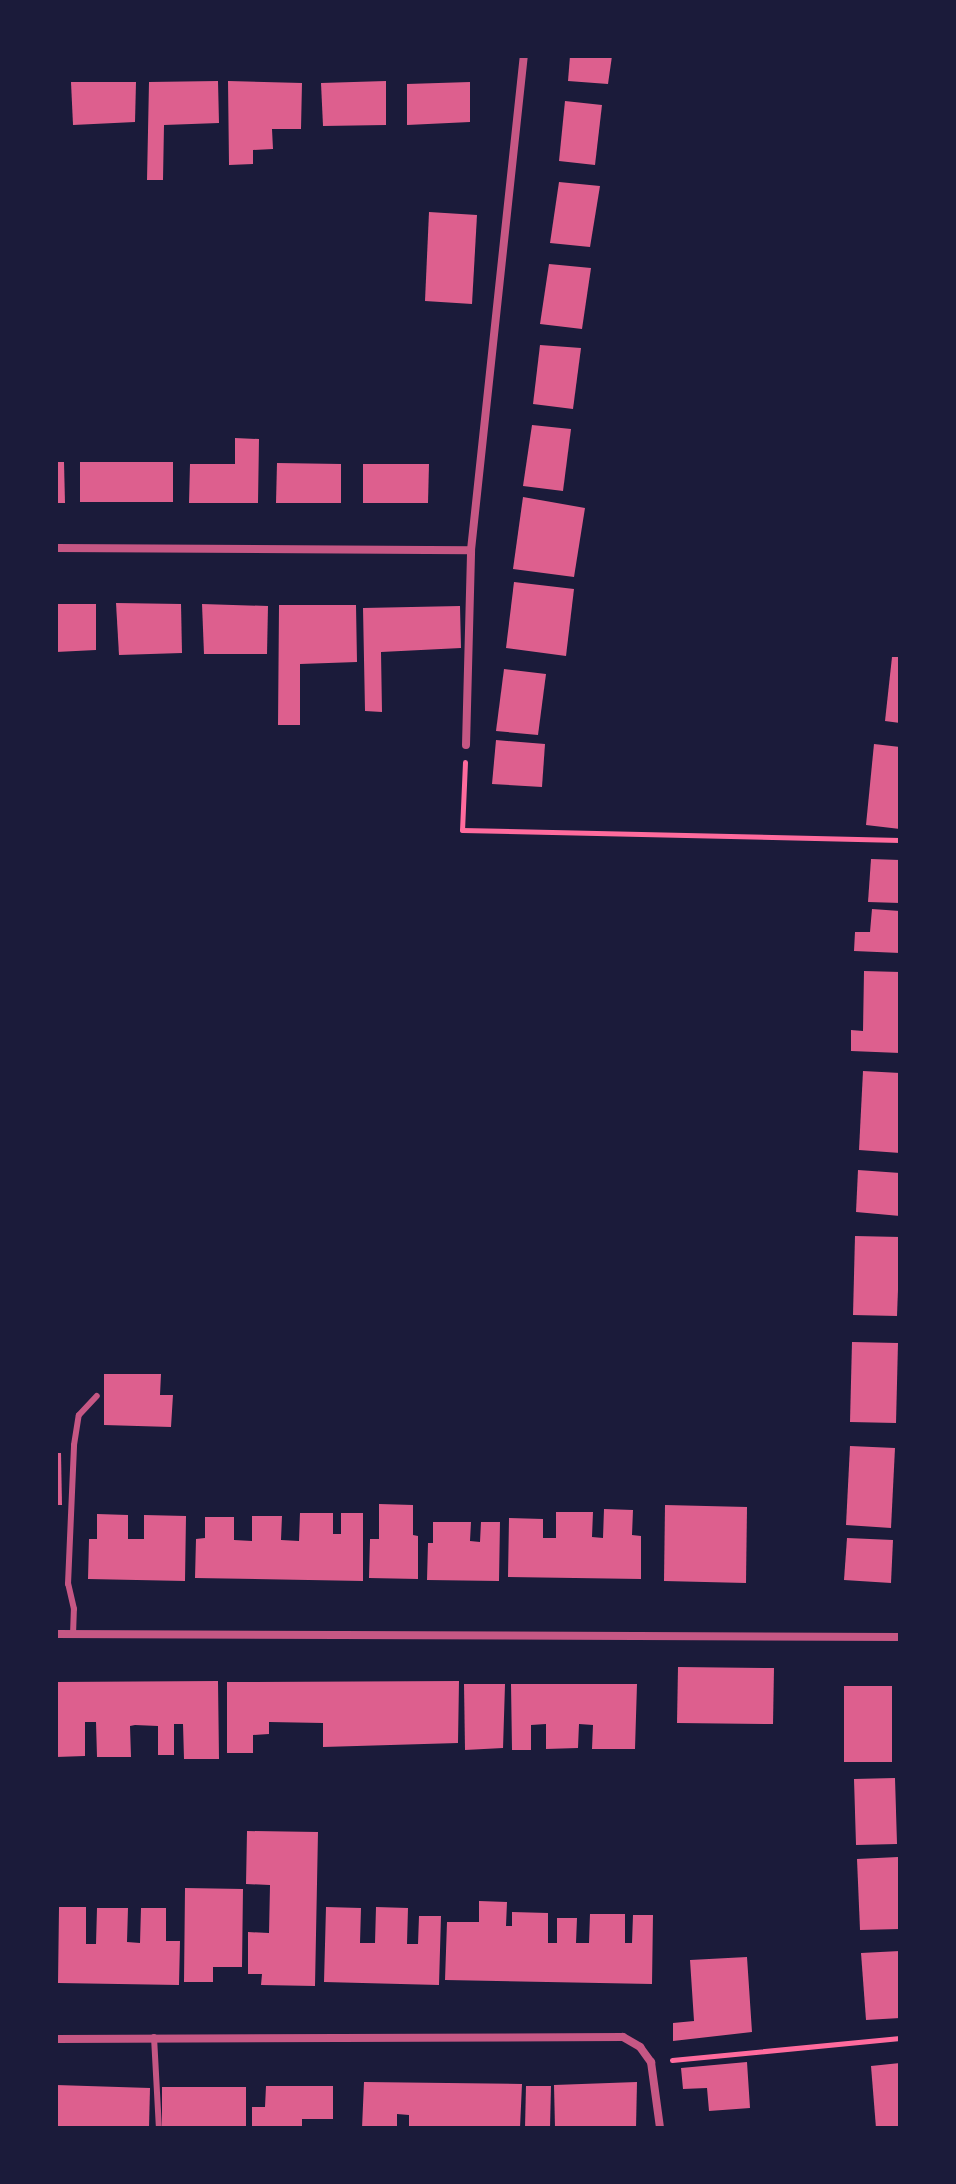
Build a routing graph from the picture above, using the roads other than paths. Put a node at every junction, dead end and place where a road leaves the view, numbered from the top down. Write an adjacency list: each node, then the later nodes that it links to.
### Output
1 (524, 56): 3 (street)
2 (56, 548): 3 (street)
3 (471, 550): 4 (street)
4 (466, 745)
5 (97, 1396): 7 (lane)
6 (56, 1634): 7 (street)
7 (73, 1635): 8 (street)
8 (900, 1637)
9 (154, 2037): 10 (street); 11 (lane); 12 (street)
10 (56, 2039)
11 (159, 2128)
12 (660, 2128)

